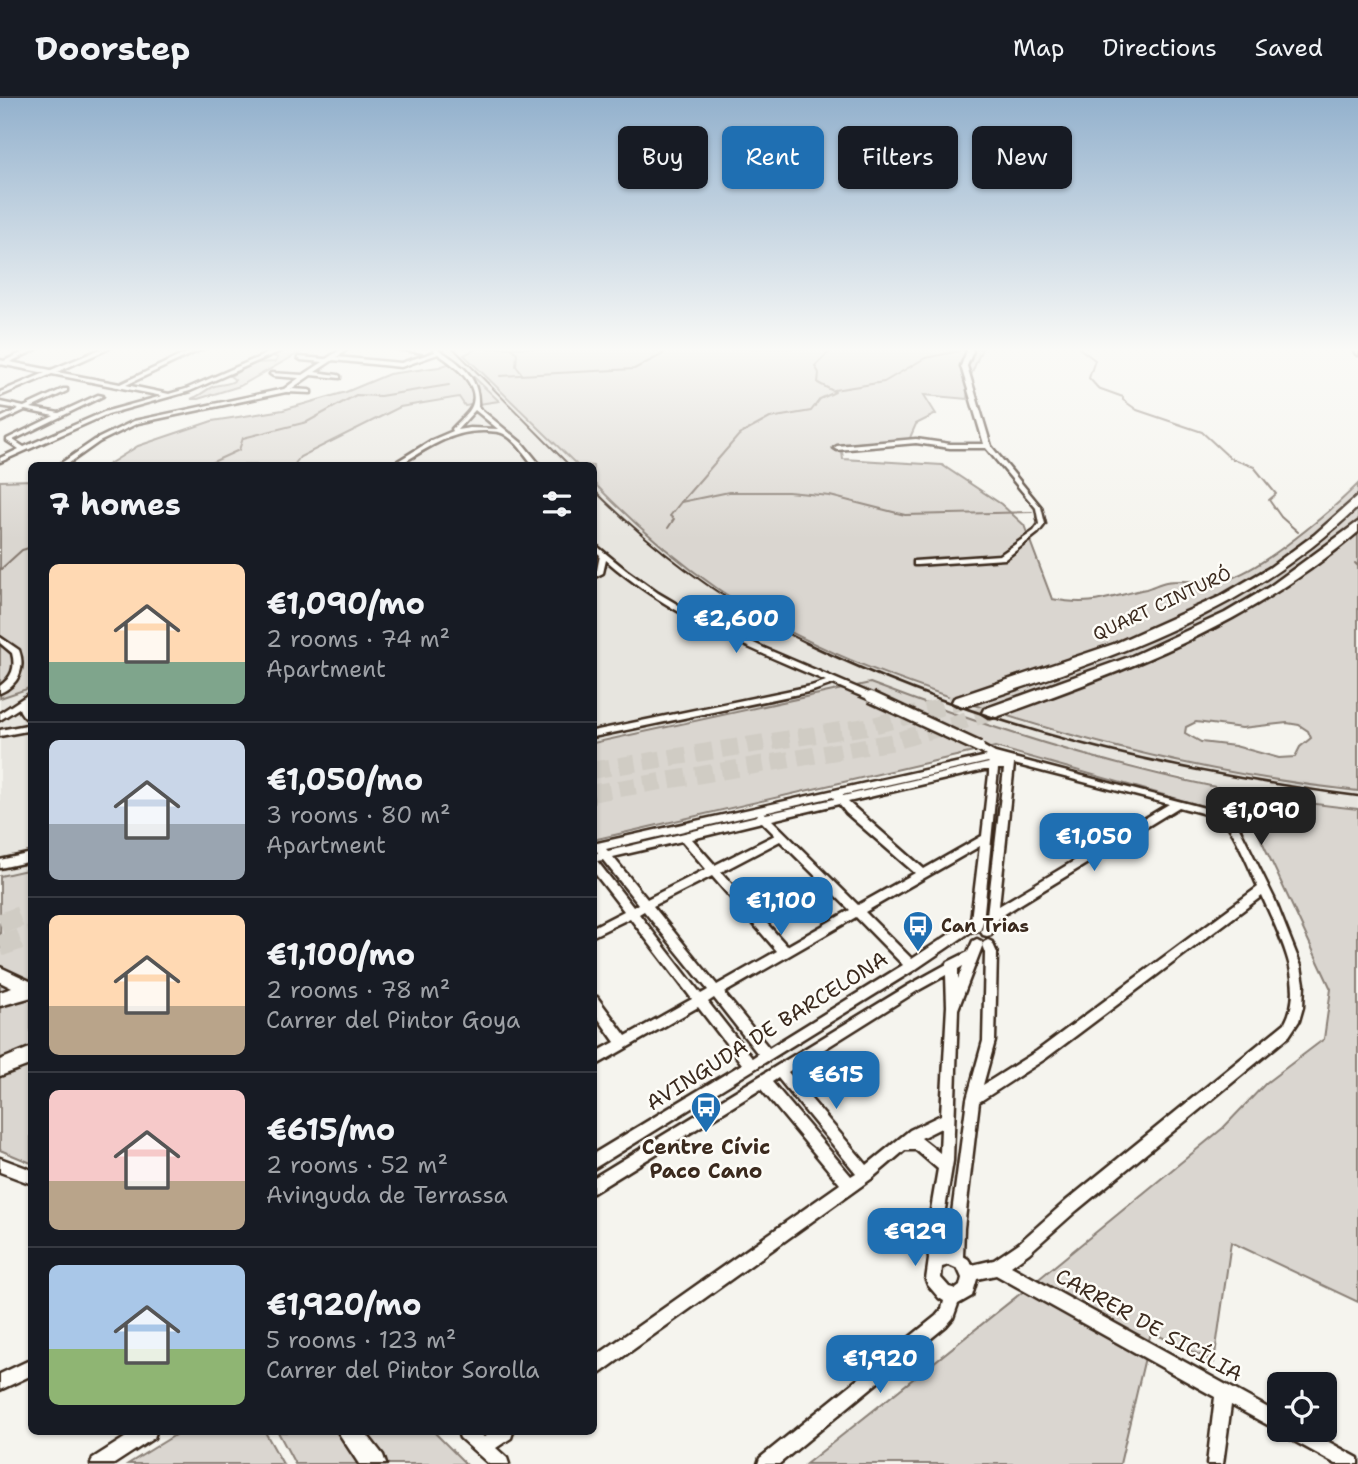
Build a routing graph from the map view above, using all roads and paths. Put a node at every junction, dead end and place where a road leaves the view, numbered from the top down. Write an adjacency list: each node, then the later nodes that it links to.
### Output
1 (17, 412): 10 (street)
2 (40, 412): 9 (street)
3 (66, 412): 9 (street)
4 (111, 412): 15 (street)
5 (184, 412): 17 (street)
6 (470, 412): 11 (street)
7 (481, 412): 12 (street)
8 (978, 412): 13 (street)
9 (59, 415): 15 (street)
10 (0, 419)
11 (452, 431): 12 (street); 18 (street)
12 (505, 431): 19 (street)
13 (988, 446): 14 (street); 24 (street)
14 (837, 448)
15 (22, 449): 16 (street)
16 (0, 460)
17 (66, 462)
18 (400, 462)
19 (534, 462)
20 (1358, 500): 32 (highway, QUART CINTURÓ)
21 (1358, 526): 33 (highway)
22 (597, 549): 23 (street)
23 (604, 555): 25 (street); 26 (street)
24 (917, 563)
25 (624, 572): 26 (street); 28 (street)
26 (597, 574)
27 (0, 639): 29 (street)
28 (833, 681): 38 (street); 39 (street, bridge)
29 (0, 690)
30 (28, 698): 31 (street)
31 (23, 702): 34 (street); 35 (street)
32 (960, 702)
33 (990, 713)
34 (28, 714)
35 (0, 717)
36 (28, 728): 37 (street)
37 (0, 733)
38 (597, 733)
39 (993, 760): 40 (street); 41 (street); 46 (street)
40 (1013, 761): 42 (street); 56 (street)
41 (838, 796): 43 (street); 51 (street)
42 (1178, 803): 52 (street); 56 (street)
43 (761, 814): 44 (street); 45 (street); 47 (street)
44 (781, 836): 50 (street); 55 (street)
45 (684, 837): 47 (street); 50 (street)
46 (985, 839): 51 (street); 58 (street)
47 (597, 854): 53 (street); 54 (street)
48 (28, 858): 49 (street)
49 (1, 864)
50 (714, 870): 53 (street); 59 (street)
51 (923, 874): 55 (street)
52 (1263, 890): 76 (street); 88 (street)
53 (647, 904): 54 (street); 65 (street)
54 (630, 912): 57 (street); 67 (street)
55 (858, 912): 59 (street); 61 (street)
56 (993, 915): 58 (street)
57 (597, 930)
58 (976, 937): 60 (street); 61 (street, AVINGUDA DE BARCELONA); 69 (street); 76 (street)
59 (786, 953): 65 (street)
60 (952, 965): 69 (street); 74 (street)
61 (912, 966): 71 (street, AVINGUDA DE BARCELONA)
62 (0, 974): 63 (street)
63 (28, 988)
64 (28, 991): 66 (street)
65 (717, 992): 67 (street); 71 (street)
66 (0, 999)
67 (700, 1002): 70 (street); 73 (street)
68 (597, 1007): 70 (street)
69 (953, 1009): 77 (street)
70 (624, 1044): 72 (street)
71 (767, 1055): 73 (street, AVINGUDA DE BARCELONA)
72 (597, 1060)
73 (750, 1065): 79 (street, AVINGUDA DE BARCELONA)
74 (779, 1070): 75 (street); 82 (street)
75 (763, 1080): 84 (street); 85 (street)
76 (973, 1099): 86 (street)
77 (948, 1119): 78 (street); 80 (street)
78 (905, 1144): 80 (street); 82 (street)
79 (597, 1161)
80 (945, 1166): 87 (street)
81 (1, 1167): 83 (street)
82 (866, 1174): 85 (street)
83 (28, 1176)
84 (597, 1184)
85 (849, 1185): 91 (street)
86 (956, 1259): 87 (street); 89 (street)
87 (937, 1261): 90 (street)
88 (997, 1267): 89 (street); 94 (street, CARRER DE SICÍLIA)
89 (969, 1273): 90 (street)
90 (953, 1297): 105 (street)
91 (597, 1365)
92 (28, 1369): 93 (street)
93 (0, 1382)
94 (1224, 1392): 95 (street, CARRER DE SICÍLIA); 106 (street)
95 (1267, 1416)
96 (143, 1435): 102 (street)
97 (352, 1435): 103 (street)
98 (469, 1435): 101 (street)
99 (501, 1435): 101 (street)
100 (1313, 1442): 107 (street)
101 (483, 1448): 104 (street)
102 (99, 1464)
103 (374, 1464)
104 (501, 1464)
105 (766, 1464)
106 (1214, 1464)
107 (1353, 1464)

